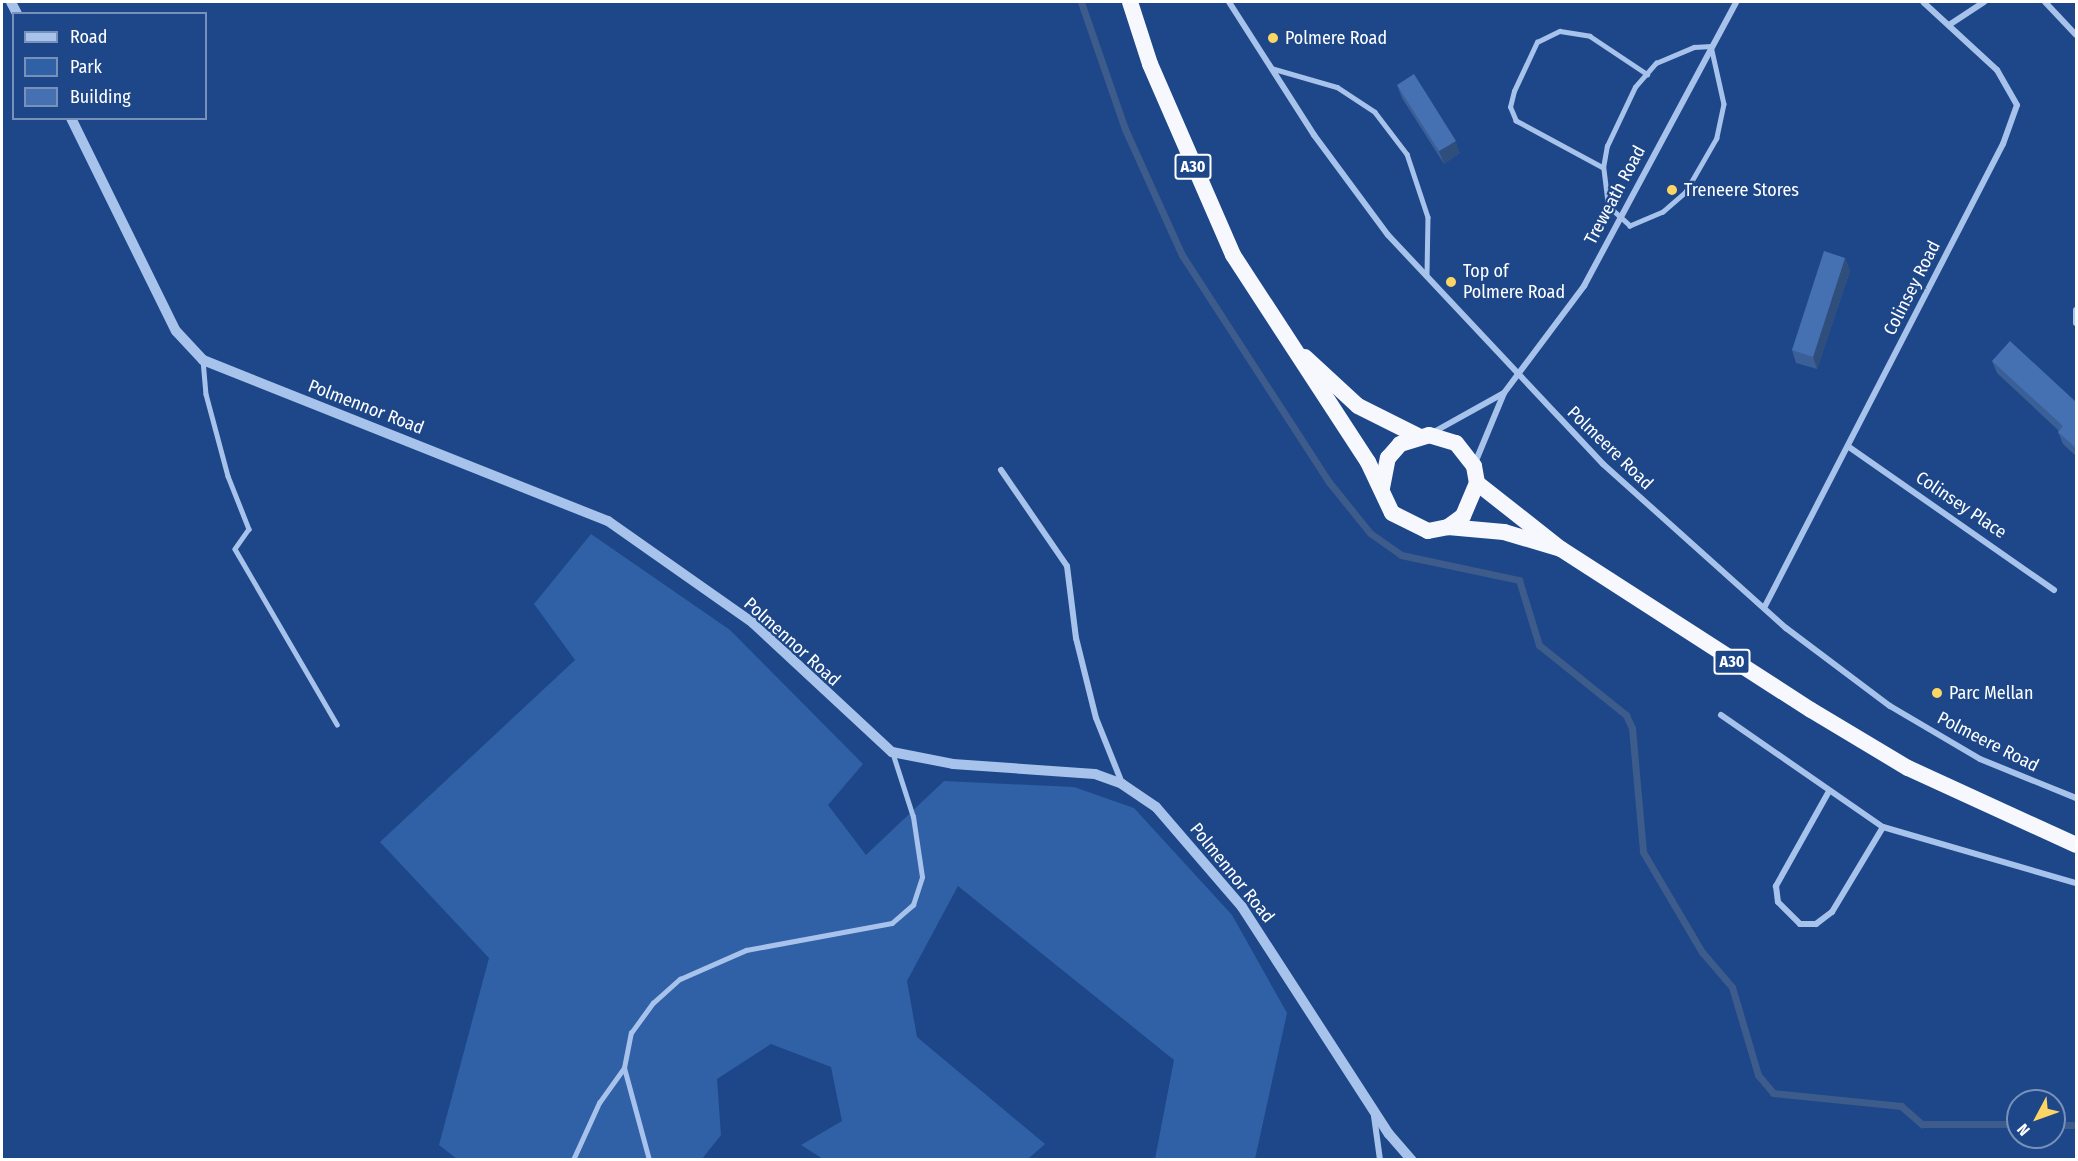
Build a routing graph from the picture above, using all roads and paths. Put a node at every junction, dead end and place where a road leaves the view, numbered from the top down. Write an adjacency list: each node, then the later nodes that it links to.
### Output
1 (1131, 2): 17 (highway, A30)
2 (1229, 2): 10 (street, Polmeere Road)
3 (1736, 2): 9 (street, Treweath Road)
4 (1923, 2): 7 (street, Colinsey Road)
5 (1984, 2): 7 (street)
6 (2045, 2): 8 (street)
7 (1949, 25): 23 (street, Colinsey Road)
8 (2076, 35)
9 (1711, 46): 11 (lane); 14 (street, Treweath Road); 14 (lane)
10 (1271, 68): 15 (street, Polmeere Road); 15 (lane)
11 (1647, 74): 13 (lane); 13 (lane)
12 (72, 120): 19 (street, Polmennor Road)
13 (1603, 168): 14 (lane)
14 (1621, 218): 20 (street, Treweath Road)
15 (1427, 276): 20 (street, Polmeere Road)
16 (2076, 310): 18 (street)
17 (1274, 323): 22 (highway, A30); 26 (highway, A30)
18 (2076, 323)
19 (203, 360): 32 (lane); 33 (street, Polmennor Road)
20 (1519, 375): 21 (street, Treweath Road); 30 (street, Polmeere Road)
21 (1504, 393): 22 (street, Treweath Road); 25 (street, Treweath Road)
22 (1423, 435): 25 (highway, A30); 26 (highway)
23 (1849, 447): 29 (street, Colinsey Place); 30 (street, Colinsey Road)
24 (1001, 470): 34 (street)
25 (1475, 474): 27 (highway); 28 (highway, A30)
26 (1383, 495): 27 (highway, A30)
27 (1448, 527): 28 (highway, A30)
28 (1561, 549): 38 (highway, A30)
29 (2054, 590)
30 (1764, 608): 36 (street, Polmeere Road)
31 (1721, 715): 35 (street)
32 (337, 724)
33 (892, 752): 34 (street, Polmennor Road); 40 (lane)
34 (1122, 784): 41 (street, Polmennor Road)
35 (1828, 793): 37 (street); 37 (street)
36 (2076, 798)
37 (1882, 827): 39 (street)
38 (2076, 845)
39 (2076, 883)
40 (624, 1068): 42 (lane); 43 (lane)
41 (1373, 1109): 44 (street); 45 (street, Polmennor Road)
42 (573, 1160)
43 (649, 1160)
44 (1380, 1160)
45 (1412, 1160)

